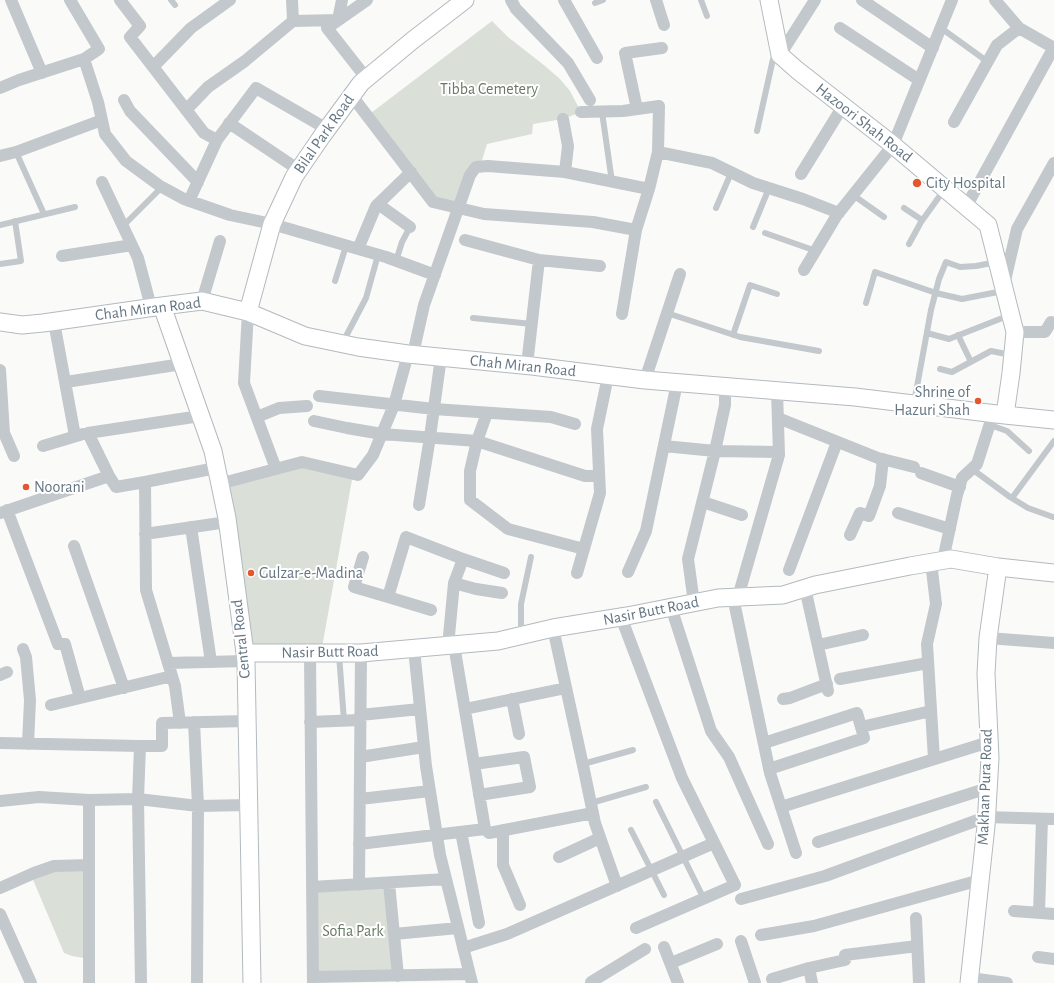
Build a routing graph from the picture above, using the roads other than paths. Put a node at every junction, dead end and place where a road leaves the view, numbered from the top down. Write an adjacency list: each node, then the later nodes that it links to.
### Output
1 (11, 0): 36 (street)
2 (70, 0): 33 (street)
3 (120, 0): 35 (street)
4 (230, 0): 20 (street)
5 (292, 0): 23 (street)
6 (342, 0): 22 (street)
7 (367, 0): 22 (street)
8 (465, 0): 37 (street, Bilal Park Road)
9 (511, 0): 42 (street)
10 (564, 0): 32 (street)
11 (603, 0): 19 (lane)
12 (656, 0): 24 (street)
13 (701, 0): 21 (lane)
14 (769, 0): 31 (street)
15 (816, 0): 31 (street)
16 (862, 0): 29 (street)
17 (952, 0): 26 (street)
18 (995, 0): 27 (street)
19 (595, 3)
20 (215, 4): 35 (street)
21 (707, 16)
22 (338, 20): 23 (street); 37 (street)
23 (293, 21): 45 (street)
24 (664, 25)
25 (840, 28): 38 (street)
26 (941, 28): 29 (street); 34 (lane)
27 (1019, 28): 30 (street); 34 (street)
28 (662, 48): 44 (street)
29 (932, 48): 38 (street)
30 (1054, 48): 76 (street)
31 (780, 55): 43 (street, Hazoori Shah Road); 53 (lane)
32 (597, 58)
33 (84, 59): 36 (street); 49 (street)
34 (988, 62): 50 (street)
35 (153, 67): 45 (street)
36 (42, 73): 39 (street)
37 (367, 78): 40 (street, Bilal Park Road)
38 (919, 80): 55 (street)
39 (0, 88)
40 (352, 96): 52 (street, Bilal Park Road); 61 (street)
41 (124, 100): 66 (street)
42 (590, 100)
43 (843, 106): 55 (street, Hazoori Shah Road); 64 (street)
44 (637, 109): 47 (street); 57 (street)
45 (186, 110): 54 (street)
46 (581, 112): 47 (street)
47 (602, 112): 67 (lane)
48 (563, 119): 62 (street)
49 (102, 120): 56 (street); 68 (street)
50 (954, 122)
51 (229, 123): 52 (street); 54 (street); 60 (street)
52 (327, 128): 60 (street, Bilal Park Road)
53 (757, 132)
54 (217, 140): 66 (street)
55 (893, 145): 71 (street, Hazoori Shah Road); 72 (street)
56 (16, 152): 58 (street); 81 (lane)
57 (658, 152): 63 (street); 70 (street)
58 (0, 156)
59 (1054, 163): 110 (street)
60 (299, 170): 86 (street, Bilal Park Road)
61 (411, 172): 74 (street); 77 (street)
62 (565, 172): 67 (street); 77 (street)
63 (731, 173): 69 (street); 78 (lane)
64 (801, 174)
65 (102, 182): 87 (street)
66 (198, 182): 73 (street)
67 (612, 182): 70 (street)
68 (162, 187): 73 (street); 87 (lane)
69 (769, 188): 80 (street); 89 (lane)
70 (649, 189): 90 (street)
71 (944, 189): 76 (street, Hazoori Shah Road); 83 (lane)
72 (853, 195): 80 (street); 82 (lane)
73 (190, 201): 86 (street)
74 (378, 204): 88 (street); 97 (street)
75 (75, 206): 81 (lane)
76 (966, 207): 103 (street, Hazoori Shah Road)
77 (458, 208): 90 (street); 108 (street)
78 (716, 208)
79 (904, 208): 83 (lane)
80 (839, 213): 98 (street)
81 (44, 214): 84 (lane)
82 (884, 217)
83 (922, 220): 94 (lane)
84 (15, 221): 85 (lane); 104 (lane)
85 (0, 224)
86 (272, 224): 96 (street); 116 (street, Bilal Park Road)
87 (123, 226): 95 (street)
88 (410, 227): 102 (lane)
89 (753, 227)
90 (636, 230): 118 (street)
91 (765, 233): 98 (lane)
92 (465, 240): 101 (street)
93 (220, 241): 113 (street)
94 (909, 244)
95 (132, 245): 100 (street); 115 (street)
96 (346, 246): 97 (street); 109 (lane)
97 (358, 249): 99 (street)
98 (816, 251): 106 (street)
99 (378, 255): 102 (street); 129 (lane)
100 (62, 256)
101 (539, 260): 105 (street); 124 (street)
102 (396, 261): 108 (street)
103 (997, 262): 110 (street, Hazoori Shah Road); 111 (lane)
104 (0, 264)
105 (600, 266)
106 (804, 270)
107 (680, 274): 117 (street)
108 (435, 275): 131 (street)
109 (335, 281)
110 (1004, 289): 111 (lane); 119 (street, Hazoori Shah Road)
111 (936, 293): 114 (lane); 126 (lane)
112 (777, 294): 127 (lane)
113 (202, 301): 115 (street, Chah Miran Road); 116 (street, Chah Miran Road)
114 (866, 303)
115 (156, 306): 123 (street, Chah Miran Road); 135 (street, Central Road)
116 (248, 312): 129 (street, Chah Miran Road); 152 (street)
117 (667, 313): 127 (lane); 140 (street)
118 (622, 314)
119 (1011, 315): 125 (street, Hazoori Shah Road); 128 (lane)
120 (473, 318): 124 (lane)
121 (1053, 319): 125 (street)
122 (0, 322): 123 (street, Chah Miran Road)
123 (54, 322): 141 (street)
124 (532, 324): 136 (street)
125 (1015, 332): 132 (street, Hazoori Shah Road)
126 (927, 333): 128 (lane); 146 (lane)
127 (733, 335): 130 (lane)
128 (958, 335): 134 (lane)
129 (343, 344): 131 (street, Chah Miran Road)
130 (819, 351)
131 (410, 354): 133 (street, Chah Miran Road); 147 (street)
132 (1013, 355): 134 (lane); 154 (street, Hazoori Shah Road)
133 (441, 357): 136 (street, Chah Miran Road); 149 (street)
134 (970, 362): 137 (lane)
135 (182, 364): 141 (street); 151 (street, Central Road)
136 (527, 365): 139 (street, Chah Miran Road)
137 (940, 369)
138 (0, 370): 170 (street)
139 (608, 376): 140 (street, Chah Miran Road); 176 (street)
140 (645, 380): 142 (street, Chah Miran Road)
141 (66, 382): 160 (street)
142 (677, 383): 143 (street, Chah Miran Road); 166 (street)
143 (725, 387): 144 (street, Chah Miran Road); 168 (street)
144 (777, 391): 146 (street, Chah Miran Road); 153 (street)
145 (320, 396): 147 (street)
146 (913, 404): 154 (street, Chah Miran Road)
147 (394, 405): 149 (street); 159 (street)
148 (307, 406): 152 (street)
149 (434, 409): 150 (street); 161 (street)
150 (487, 413): 157 (street); 163 (street)
151 (200, 416): 158 (street); 175 (street, Central Road)
152 (257, 417): 172 (street)
153 (778, 418): 164 (street); 169 (street)
154 (996, 418): 155 (street, Chah Miran Road); 167 (lane); 173 (street)
155 (1054, 420)
156 (314, 421): 159 (street)
157 (575, 424)
158 (88, 433): 160 (street); 174 (street)
159 (382, 434): 161 (street); 172 (street)
160 (75, 436): 165 (street)
161 (430, 437): 163 (street); 181 (street)
162 (1054, 441): 179 (lane)
163 (477, 442): 176 (street); 192 (street)
164 (837, 442): 171 (street); 198 (street)
165 (43, 446)
166 (664, 446): 168 (street); 199 (street)
167 (1030, 451)
168 (715, 452): 169 (street); 180 (street)
169 (779, 452): 207 (street)
170 (14, 456)
171 (884, 459): 178 (street); 190 (street)
172 (276, 469): 175 (street)
173 (972, 469): 178 (street); 179 (lane)
174 (108, 476): 177 (street); 182 (street)
175 (218, 476): 177 (street); 186 (street, Central Road)
176 (599, 476): 192 (street)
177 (144, 482): 189 (street)
178 (960, 486): 188 (street)
179 (1012, 498): 185 (lane)
180 (703, 502): 184 (street); 208 (street)
181 (419, 505)
182 (3, 511): 232 (street)
183 (898, 513): 188 (street)
184 (742, 515)
185 (1053, 517)
186 (227, 522): 187 (street); 224 (street, Central Road)
187 (191, 527): 189 (street); 225 (street)
188 (950, 529): 196 (street)
189 (145, 534): 226 (street)
190 (850, 535)
191 (74, 546): 230 (street)
192 (584, 549): 201 (street)
193 (363, 557): 206 (street)
194 (531, 557): 214 (lane)
195 (463, 559): 200 (street); 203 (street); 206 (street)
196 (937, 561): 197 (street, Nasir Butt Road); 204 (street, Nasir Butt Road); 227 (street)
197 (998, 567): 202 (street, Nasir Butt Road); 215 (street, Makhan Pura Road)
198 (789, 570)
199 (628, 572)
200 (504, 573)
201 (577, 573)
202 (1054, 573)
203 (454, 583): 205 (street); 218 (street)
204 (805, 588): 207 (street, Nasir Butt Road); 217 (street)
205 (502, 593)
206 (388, 597): 210 (street)
207 (736, 597): 208 (street, Nasir Butt Road); 249 (street)
208 (694, 602): 209 (street, Nasir Butt Road)
209 (671, 607): 211 (street, Nasir Butt Road); 283 (street)
210 (431, 610)
211 (621, 617): 212 (street, Nasir Butt Road); 281 (street)
212 (553, 628): 214 (street, Nasir Butt Road); 231 (street)
213 (863, 635): 217 (street)
214 (521, 636): 218 (street, Nasir Butt Road)
215 (988, 638): 216 (street); 247 (street, Makhan Pura Road)
216 (1054, 643)
217 (818, 645): 234 (street)
218 (451, 646): 220 (street, Nasir Butt Road); 237 (street)
219 (22, 649): 250 (street)
220 (414, 649): 223 (street, Nasir Butt Road); 236 (street)
221 (310, 653): 222 (street, Nasir Butt Road); 224 (street, Nasir Butt Road); 243 (street)
222 (339, 653): 223 (street, Nasir Butt Road); 241 (lane)
223 (361, 653): 239 (street)
224 (245, 657): 225 (street); 240 (street, Central Road)
225 (211, 662): 226 (street)
226 (168, 663): 228 (street)
227 (928, 663): 229 (street); 238 (street)
228 (172, 676): 230 (street); 244 (street)
229 (840, 679)
230 (124, 688): 232 (street)
231 (566, 688): 233 (street); 257 (street)
232 (80, 698): 235 (street)
233 (512, 699): 237 (street); 246 (street)
234 (783, 699)
235 (51, 705)
236 (420, 709): 239 (street); 252 (street)
237 (465, 709): 256 (street)
238 (931, 711): 245 (street); 255 (street)
239 (360, 717): 241 (street); 254 (street)
240 (247, 721): 242 (street); 268 (street, Central Road)
241 (344, 721): 243 (street)
242 (194, 722): 244 (street); 269 (street)
243 (310, 722): 294 (street)
244 (180, 723): 251 (street)
245 (861, 727): 249 (street); 258 (street)
246 (519, 734)
247 (989, 742): 255 (street); 260 (street, Makhan Pura Road)
248 (0, 743): 250 (street)
249 (764, 743): 258 (street)
250 (28, 744): 251 (street)
251 (140, 746): 263 (street)
252 (424, 748): 254 (street); 261 (street)
253 (633, 750): 257 (lane)
254 (360, 757): 264 (street)
255 (934, 759): 270 (street)
256 (474, 764): 262 (street); 262 (street)
257 (583, 764): 271 (street)
258 (769, 769): 270 (street)
259 (646, 786): 271 (lane)
260 (988, 788): 272 (street, Makhan Pura Road); 280 (street)
261 (430, 791): 264 (street); 278 (street)
262 (479, 795): 274 (street)
263 (138, 799): 265 (street); 269 (street); 328 (street)
264 (360, 799): 282 (street)
265 (89, 800): 266 (street); 287 (street)
266 (0, 802)
267 (656, 802): 286 (lane)
268 (249, 805): 269 (street); 330 (street, Central Road)
269 (198, 806): 329 (street)
270 (782, 807): 284 (street)
271 (592, 808): 275 (street); 279 (street)
272 (986, 817): 273 (street); 290 (street, Makhan Pura Road); 298 (street)
273 (1048, 819): 301 (street)
274 (484, 829): 275 (street); 277 (street)
275 (503, 830): 299 (street)
276 (631, 830): 288 (lane)
277 (462, 832): 278 (street); 305 (street)
278 (437, 834): 282 (street); 289 (street)
279 (600, 838): 285 (street); 293 (street)
280 (818, 842)
281 (714, 843): 286 (street); 297 (street)
282 (359, 844): 292 (street)
283 (768, 844)
284 (796, 853)
285 (559, 857)
286 (683, 857): 288 (street); 297 (lane)
287 (89, 865): 295 (street); 327 (street)
288 (652, 871): 293 (street); 296 (lane)
289 (446, 879): 291 (street); 306 (street)
290 (980, 880): 309 (street); 325 (street, Makhan Pura Road)
291 (389, 883): 292 (street); 308 (street)
292 (359, 885): 294 (street)
293 (617, 886): 314 (street)
294 (312, 887): 324 (street)
295 (0, 888)
296 (664, 895)
297 (704, 899): 307 (street)
298 (742, 899)
299 (520, 905)
300 (1014, 910): 301 (street)
301 (1040, 913): 303 (street)
302 (0, 914): 326 (street)
303 (1054, 914)
304 (916, 918): 312 (street)
305 (479, 923)
306 (458, 928): 308 (street); 314 (street)
307 (636, 928)
308 (394, 934): 320 (street)
309 (761, 935)
310 (741, 940): 333 (street)
311 (717, 944): 318 (street)
312 (917, 946): 319 (street); 335 (street)
313 (664, 947): 318 (street)
314 (463, 948): 322 (street)
315 (645, 949): 331 (street)
316 (1038, 957): 317 (street)
317 (1054, 959)
318 (670, 963): 332 (street)
319 (808, 968): 323 (street); 334 (street)
320 (398, 976): 321 (street); 324 (street)
321 (422, 979): 322 (street)
322 (470, 979)
323 (772, 979)
324 (313, 980)
325 (970, 980): 336 (street)
326 (31, 983)
327 (89, 983)
328 (141, 983)
329 (197, 983)
330 (252, 983)
331 (590, 983)
332 (678, 983)
333 (755, 983)
334 (812, 983)
335 (919, 983)
336 (1008, 983)

